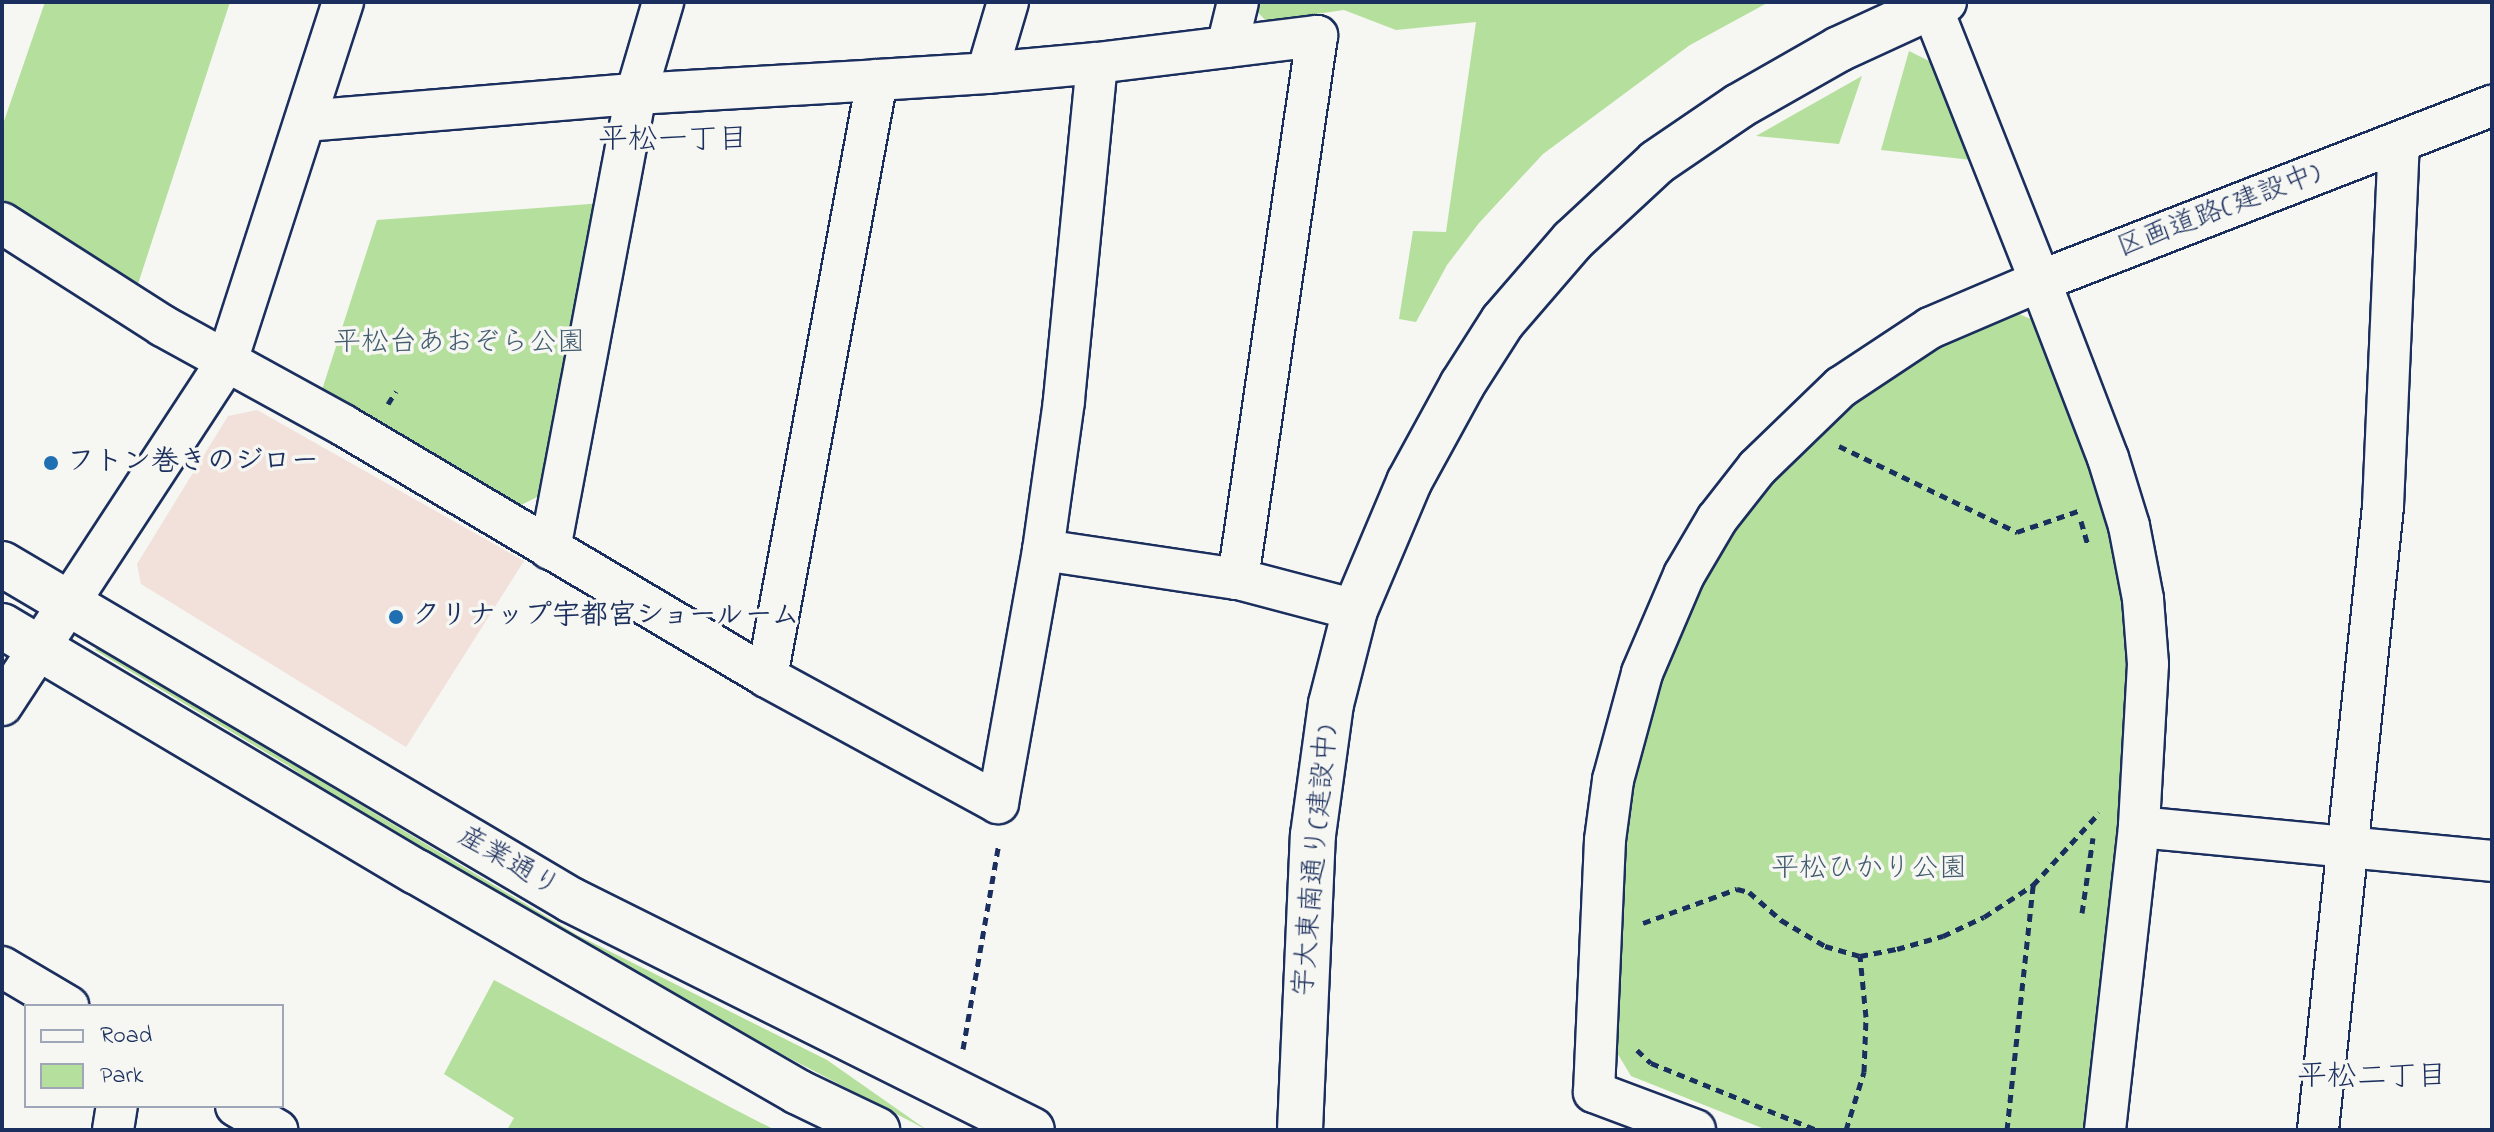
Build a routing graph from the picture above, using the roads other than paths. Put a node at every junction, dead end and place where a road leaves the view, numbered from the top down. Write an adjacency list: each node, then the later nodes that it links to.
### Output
1 (343, 2): 12 (street)
2 (663, 2): 10 (street)
3 (1008, 2): 8 (street)
4 (1238, 2): 6 (street)
5 (1936, 5): 15 (street); 22 (street, 宇大東南通り(建設中))
6 (1227, 47): 7 (street); 20 (street)
7 (1097, 63): 8 (street); 18 (street)
8 (987, 73): 9 (street)
9 (877, 80): 10 (street); 25 (street)
10 (636, 94): 12 (street); 17 (street)
11 (2492, 106): 13 (street, 区画道路(建設中))
12 (305, 121): 16 (street)
13 (2399, 142): 15 (street, 区画道路(建設中)); 28 (street)
14 (2, 223): 16 (street)
15 (2040, 281): 27 (street); 39 (street, 区画道路(建設中))
16 (227, 361): 17 (street); 21 (street)
17 (550, 549): 25 (street)
18 (1043, 550): 20 (street); 25 (street)
19 (2, 564): 21 (street, 産業通り)
20 (1238, 579): 22 (street)
21 (68, 604): 24 (street); 37 (street, 産業通り)
22 (1355, 610): 38 (street, 宇大東南通り(建設中))
23 (2, 626): 24 (street, 産業通り)
24 (39, 649): 26 (street); 36 (street, 産業通り)
25 (767, 677)
26 (2, 705)
27 (2140, 822): 28 (street); 40 (street)
28 (2349, 846): 29 (street); 41 (street)
29 (2492, 861)
30 (2, 967): 31 (street)
31 (65, 1004)
32 (117, 1108): 34 (street)
33 (239, 1108): 35 (street)
34 (113, 1130)
35 (277, 1130)
36 (877, 1130)
37 (1032, 1130)
38 (1300, 1130)
39 (1695, 1130)
40 (2105, 1130)
41 (2318, 1130)

